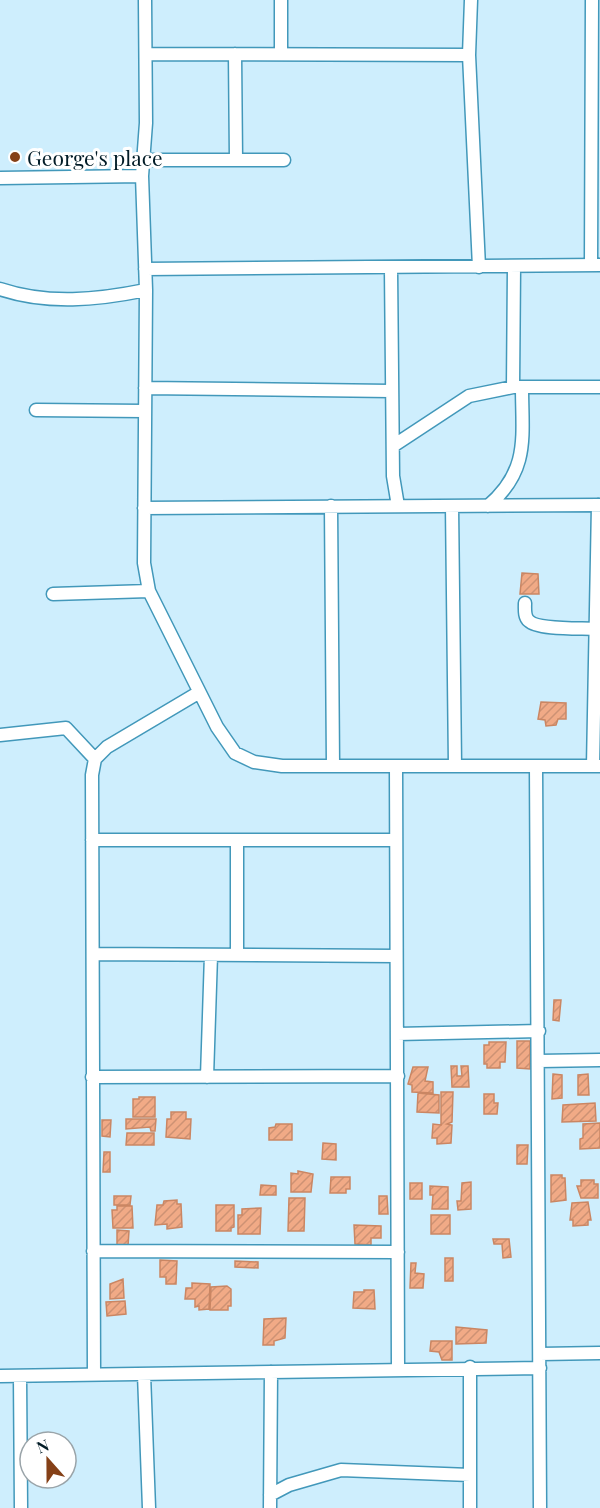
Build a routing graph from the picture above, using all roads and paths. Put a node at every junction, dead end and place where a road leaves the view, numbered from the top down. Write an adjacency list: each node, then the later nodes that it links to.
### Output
1 (145, 0): 6 (street)
2 (281, 0): 8 (street)
3 (471, 0): 9 (street)
4 (592, 0): 5 (street)
5 (596, 20): 15 (street)
6 (146, 54): 7 (street); 10 (street)
7 (235, 54): 8 (street); 11 (street)
8 (281, 54): 9 (street)
9 (469, 55): 16 (street)
10 (144, 160): 11 (street); 13 (street)
11 (236, 160): 12 (street)
12 (284, 160)
13 (142, 176): 14 (street); 19 (street)
14 (0, 178)
15 (596, 265): 17 (street)
16 (479, 267): 17 (street); 18 (street)
17 (514, 267): 22 (street)
18 (391, 268): 19 (street); 25 (street)
19 (145, 269): 21 (street)
20 (0, 290): 21 (street)
21 (146, 290): 24 (street)
22 (518, 387): 23 (street); 28 (street); 32 (street)
23 (600, 387)
24 (145, 388): 25 (street); 27 (street)
25 (391, 391): 28 (street)
26 (36, 410): 27 (street)
27 (144, 411): 34 (street)
28 (393, 446): 30 (street)
29 (332, 506): 30 (street); 34 (street); 42 (street)
30 (398, 506): 31 (street)
31 (452, 506): 32 (street); 44 (street)
32 (488, 506): 33 (street)
33 (599, 506): 38 (street)
34 (144, 507): 35 (street)
35 (150, 591): 36 (street); 39 (street)
36 (53, 594)
37 (525, 603): 38 (street)
38 (596, 629): 46 (street)
39 (198, 693): 41 (street); 42 (street)
40 (0, 735): 41 (street)
41 (95, 759): 47 (street)
42 (333, 766): 43 (street)
43 (396, 766): 44 (street); 49 (street)
44 (455, 766): 45 (street)
45 (536, 766): 46 (street); 54 (street)
46 (597, 766)
47 (92, 840): 48 (street); 50 (street)
48 (237, 840): 49 (street); 52 (street)
49 (395, 840): 53 (street)
50 (93, 954): 51 (street); 59 (street)
51 (211, 955): 52 (street); 60 (street)
52 (237, 955): 53 (street)
53 (396, 956): 55 (street)
54 (539, 1031): 55 (street); 57 (street)
55 (398, 1034): 58 (street)
56 (600, 1060): 57 (street)
57 (539, 1061): 64 (street)
58 (398, 1076): 60 (street); 62 (street)
59 (92, 1077): 60 (street); 61 (street)
60 (207, 1077)
61 (93, 1251): 62 (street); 70 (street)
62 (398, 1252): 67 (street)
63 (600, 1353): 64 (street)
64 (540, 1354): 66 (street)
65 (470, 1367): 66 (street); 67 (street); 73 (street)
66 (540, 1368): 79 (street)
67 (398, 1369): 68 (street)
68 (271, 1372): 69 (street); 74 (street)
69 (144, 1374): 70 (street); 76 (street)
70 (94, 1375): 72 (street)
71 (0, 1376): 72 (street)
72 (20, 1376): 75 (street)
73 (470, 1475): 74 (street); 78 (street)
74 (270, 1495): 77 (street)
75 (21, 1508)
76 (149, 1508)
77 (270, 1508)
78 (470, 1508)
79 (540, 1508)

